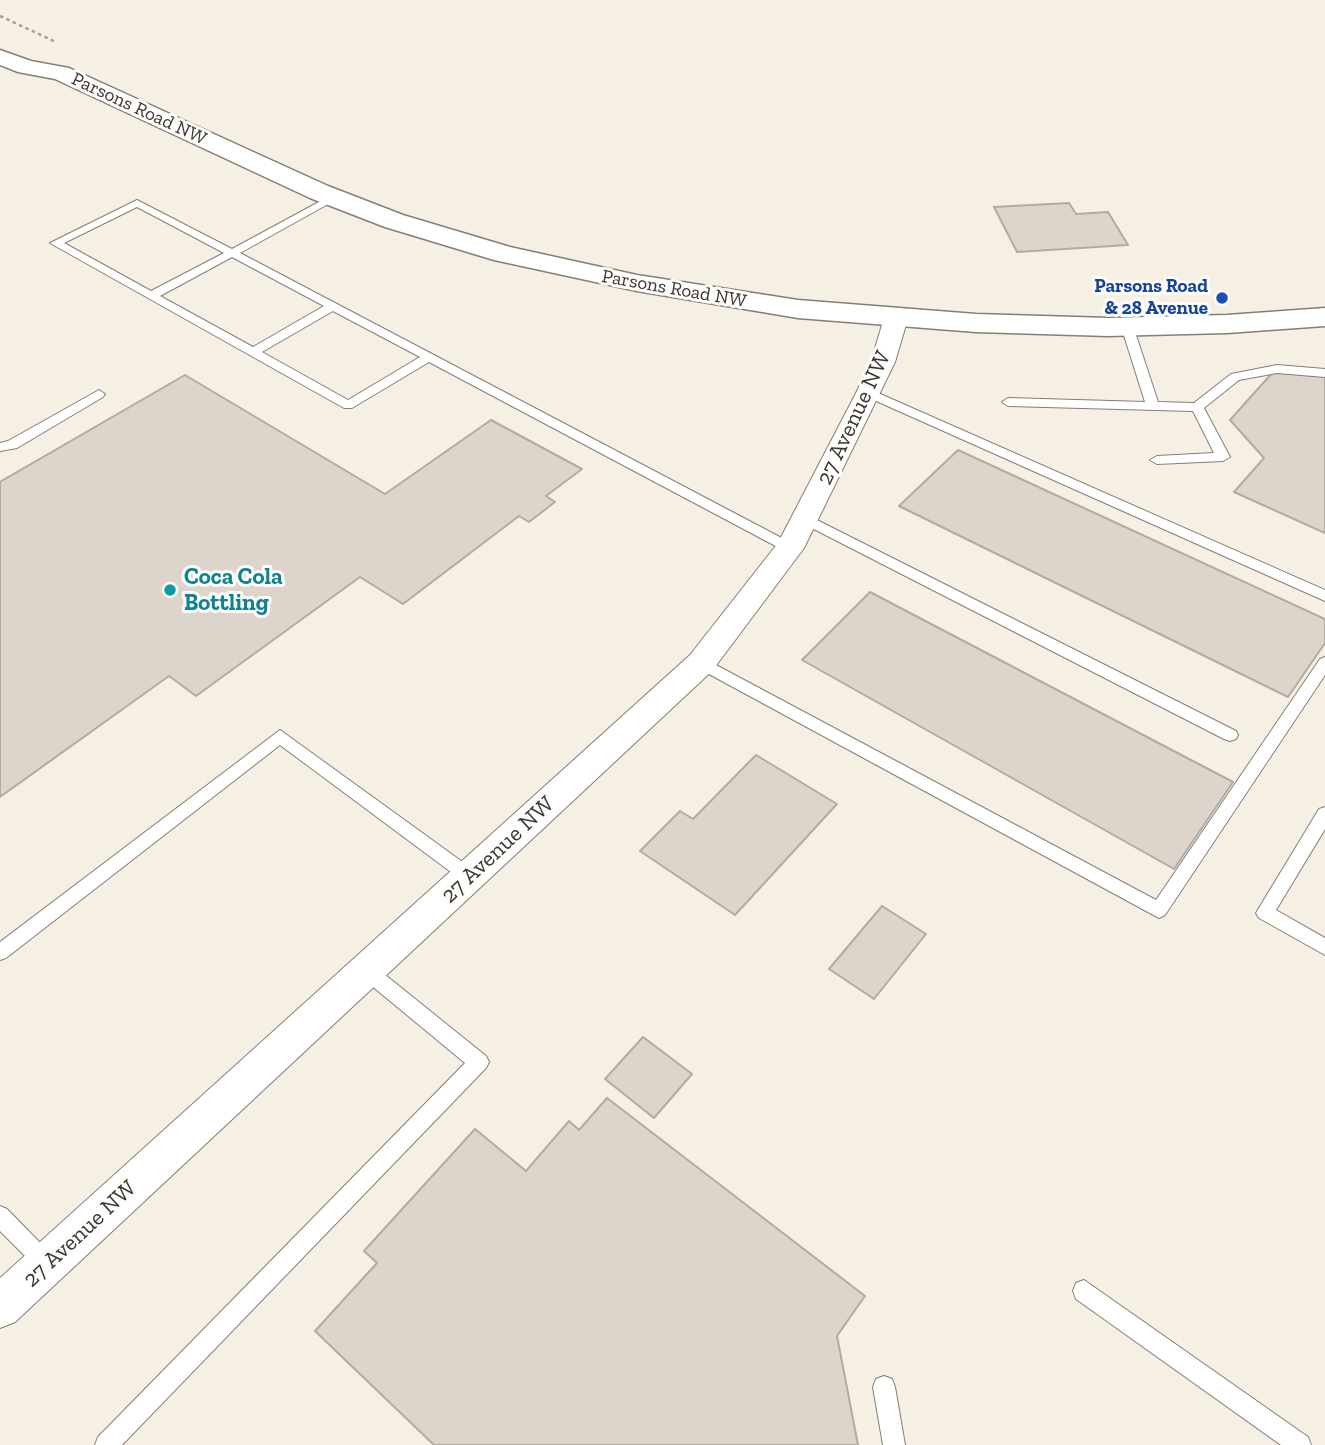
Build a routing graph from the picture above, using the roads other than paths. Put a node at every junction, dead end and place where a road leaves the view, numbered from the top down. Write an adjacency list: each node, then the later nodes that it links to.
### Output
1 (6, 48): 2 (main road, Parsons Road NW)
2 (334, 198): 3 (lane); 7 (main road, Parsons Road NW)
3 (232, 253): 4 (lane); 4 (lane); 5 (lane)
4 (151, 296): 11 (lane)
5 (333, 306): 11 (lane); 12 (lane)
6 (1325, 317): 8 (main road, Parsons Road NW)
7 (896, 318): 9 (main road, Parsons Road NW); 14 (street, 27 Avenue NW)
8 (1227, 324): 9 (main road, Parsons Road NW); 10 (main road)
9 (1127, 326): 17 (lane)
10 (1325, 334)
11 (253, 352): 12 (lane)
12 (429, 357): 22 (lane)
13 (1325, 373): 18 (lane)
14 (869, 393): 21 (street, 27 Avenue NW); 23 (lane)
15 (99, 394): 19 (lane)
16 (1008, 402): 17 (lane)
17 (1153, 406): 18 (lane)
18 (1197, 407): 20 (lane)
19 (0, 447)
20 (1157, 460)
21 (806, 519): 22 (street, 27 Avenue NW); 26 (lane)
22 (790, 548): 24 (street, 27 Avenue NW)
23 (1325, 596)
24 (701, 663): 25 (lane); 28 (street, 27 Avenue NW)
25 (1325, 663)
26 (1230, 735)
27 (1325, 814): 29 (lane)
28 (470, 876): 30 (lane); 31 (street, 27 Avenue NW)
29 (1325, 947)
30 (0, 952)
31 (366, 971): 33 (street, 27 Avenue NW); 37 (lane)
32 (0, 1216): 33 (lane)
33 (47, 1264): 35 (street, 27 Avenue NW)
34 (1084, 1291): 39 (lane)
35 (0, 1307)
36 (884, 1387): 38 (lane)
37 (106, 1445)
38 (894, 1445)
39 (1300, 1445)

